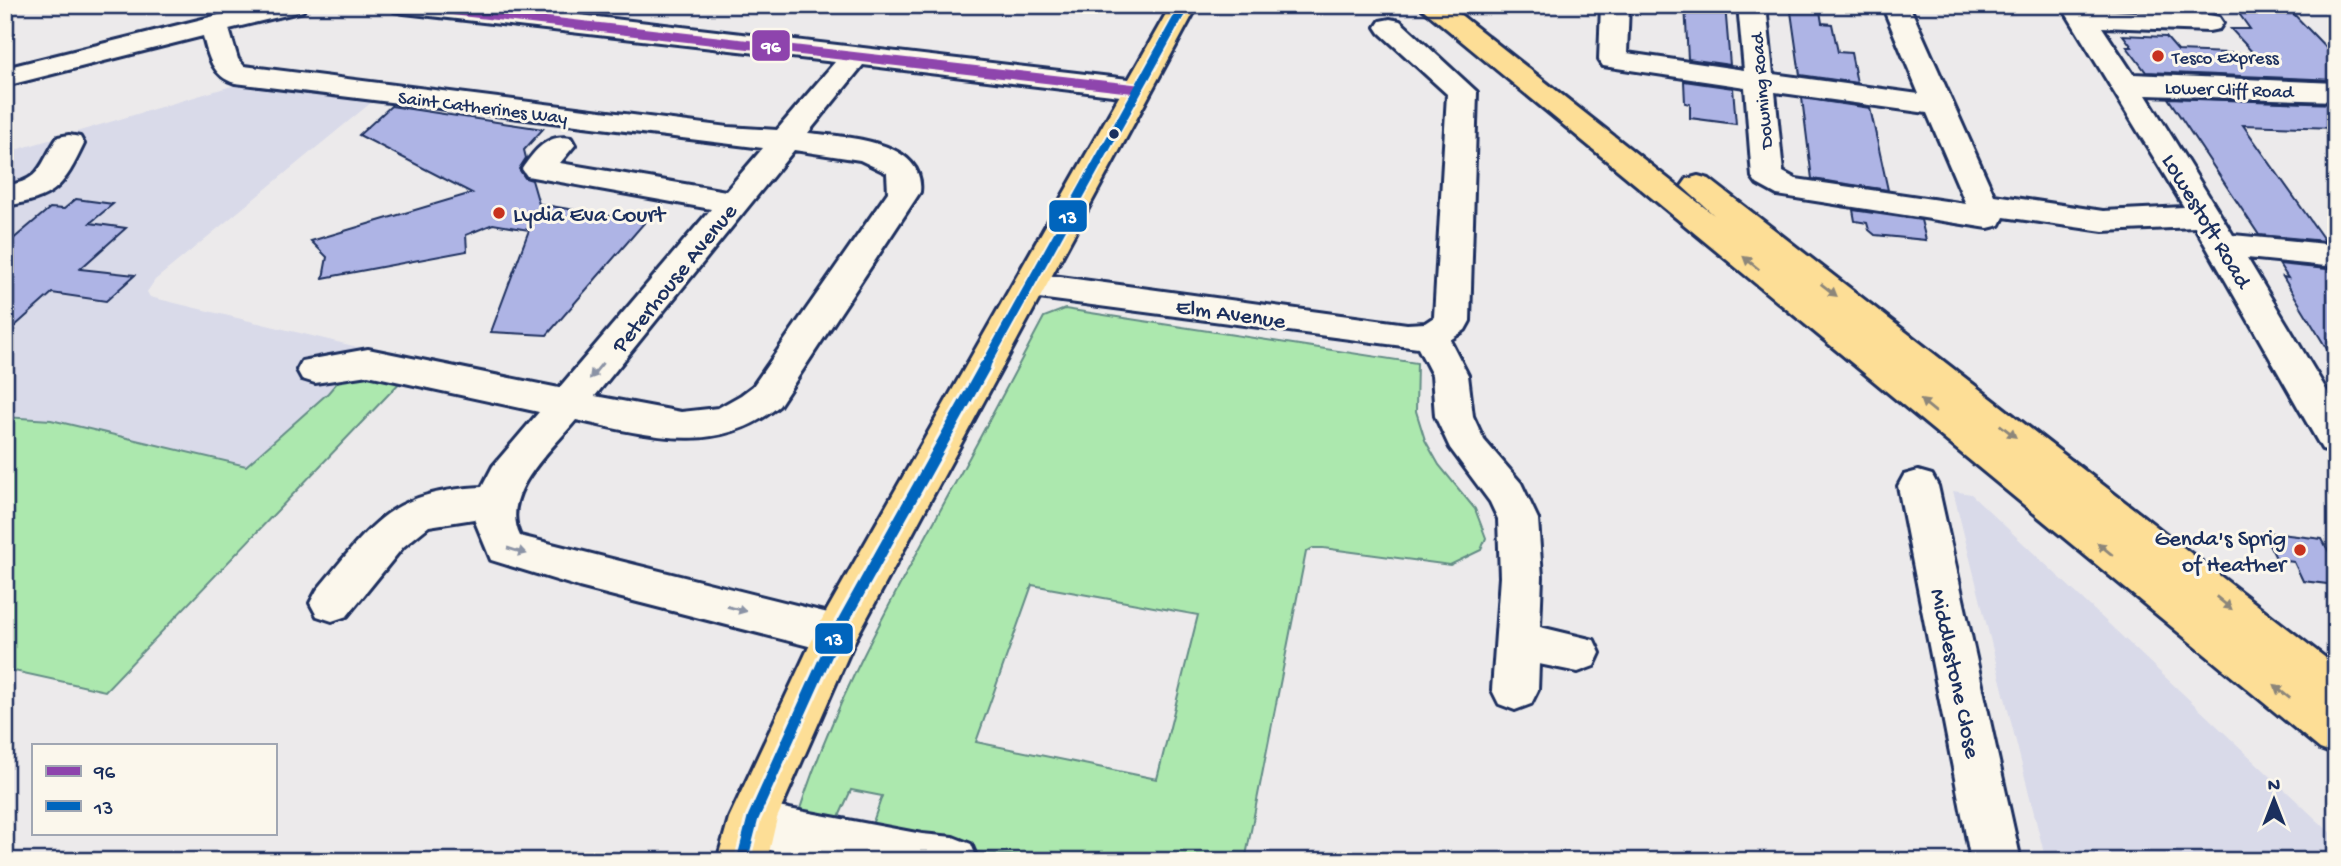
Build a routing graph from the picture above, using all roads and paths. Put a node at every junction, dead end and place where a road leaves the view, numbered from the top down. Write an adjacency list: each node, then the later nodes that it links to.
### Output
1 (293, 5): 11 (street)
2 (404, 5): 13 (street)
3 (1185, 5): 17 (main road)
4 (1432, 5): 42 (main road, one-way to 4)
5 (1468, 5): 41 (main road, one-way to 41)
6 (1615, 5): 15 (street)
7 (1752, 5): 15 (street, Downing Road)
8 (1895, 5): 19 (street)
9 (2078, 12): 10 (street); 16 (street, Lowestoft Road)
10 (2209, 23)
11 (214, 25): 14 (street); 20 (street, Saint Catherines Way)
12 (1390, 27): 30 (street)
13 (848, 65): 17 (street); 20 (street, Peterhouse Avenue)
14 (5, 77)
15 (1759, 81): 19 (street); 25 (street, Downing Road)
16 (2122, 81): 18 (street, Lower Cliff Road); 26 (street, Lowestoft Road)
17 (1137, 89): 29 (main road)
18 (2336, 92)
19 (1939, 106): 25 (street)
20 (786, 139): 24 (street, Peterhouse Avenue); 32 (street)
21 (69, 144): 23 (street)
22 (560, 145): 24 (street)
23 (5, 196)
24 (734, 203): 32 (street, Peterhouse Avenue, one-way to 32)
25 (1981, 203): 26 (street)
26 (2207, 216): 27 (street, Lowestoft Road)
27 (2224, 245): 28 (street); 33 (street, Lowestoft Road)
28 (2336, 256)
29 (1031, 285): 30 (street, Elm Avenue); 37 (main road)
30 (1430, 336): 38 (street)
31 (315, 370): 32 (street)
32 (568, 405): 35 (street, Peterhouse Avenue)
33 (2336, 439)
34 (1918, 486): 45 (street, Middlestone Close)
35 (494, 502): 36 (street); 37 (street, one-way to 37)
36 (332, 603)
37 (836, 634): 43 (main road)
38 (1519, 642): 39 (street); 40 (street)
39 (1578, 653)
40 (1515, 690)
41 (2336, 692)
42 (2336, 734)
43 (747, 843): 44 (street)
44 (953, 861)
45 (1996, 861)

